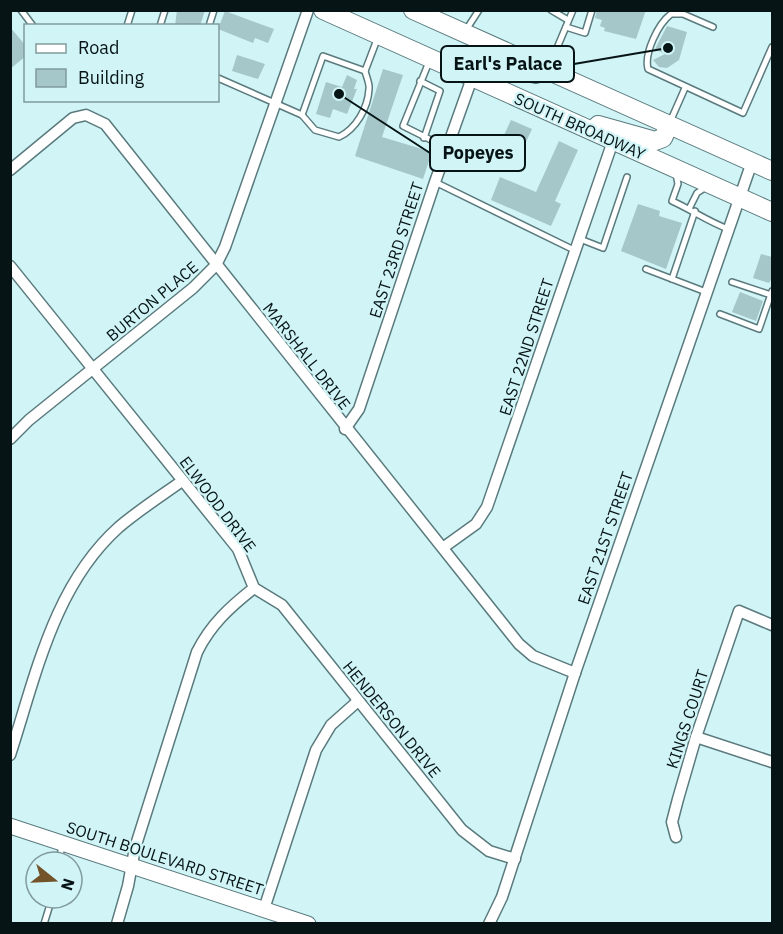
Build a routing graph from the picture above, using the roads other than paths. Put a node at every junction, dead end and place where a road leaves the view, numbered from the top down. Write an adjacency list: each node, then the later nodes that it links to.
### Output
1 (21, 10): 10 (lane)
2 (308, 10): 24 (street, BURTON PLACE)
3 (323, 10): 14 (main road, SOUTH BROADWAY)
4 (413, 10): 13 (main road)
5 (479, 10): 13 (lane)
6 (551, 10): 9 (lane)
7 (573, 10): 11 (lane)
8 (592, 10): 11 (lane)
9 (558, 12): 11 (lane)
10 (32, 24)
11 (567, 24): 18 (lane)
12 (713, 27): 23 (lane)
13 (464, 34): 18 (main road)
14 (378, 36): 16 (main road, SOUTH BROADWAY); 17 (lane)
15 (772, 47): 23 (lane)
16 (430, 59): 20 (main road, SOUTH BROADWAY); 22 (lane)
17 (364, 71): 25 (lane); 25 (lane)
18 (547, 71): 21 (main road)
19 (219, 78): 24 (lane)
20 (472, 78): 21 (main road); 26 (main road, SOUTH BROADWAY); 30 (street, EAST 23RD STREET)
21 (564, 79): 27 (main road)
22 (420, 81): 28 (lane); 28 (lane)
23 (685, 88): 27 (lane)
24 (275, 104): 25 (lane); 44 (street, BURTON PLACE)
25 (302, 115)
26 (559, 116): 27 (main road); 29 (main road, SOUTH BROADWAY)
27 (669, 125): 31 (main road)
28 (424, 138): 30 (lane)
29 (613, 141): 32 (main road, SOUTH BROADWAY); 42 (street, EAST 22ND STREET)
30 (447, 148): 36 (street, EAST 23RD STREET)
31 (752, 162): 34 (main road); 38 (street, EAST 21ST STREET)
32 (673, 167): 37 (main road, SOUTH BROADWAY); 39 (lane)
33 (10, 170): 44 (street, MARSHALL DRIVE)
34 (772, 171)
35 (627, 177): 42 (lane)
36 (435, 182): 43 (lane); 53 (street, EAST 23RD STREET)
37 (712, 185): 38 (main road, SOUTH BROADWAY); 39 (lane)
38 (739, 197): 40 (main road, SOUTH BROADWAY); 41 (street, EAST 21ST STREET)
39 (692, 210): 41 (lane); 47 (lane)
40 (772, 212)
41 (728, 230): 49 (street, EAST 21ST STREET)
42 (578, 238): 43 (street, EAST 22ND STREET)
43 (574, 250): 56 (street, EAST 22ND STREET)
44 (216, 265): 52 (street, BURTON PLACE); 53 (street, MARSHALL DRIVE)
45 (10, 266): 52 (street, ELWOOD DRIVE)
46 (646, 269): 47 (lane)
47 (672, 279): 49 (lane)
48 (732, 282): 50 (lane)
49 (706, 292): 59 (street, EAST 21ST STREET)
50 (772, 293): 51 (lane)
51 (720, 314)
52 (93, 369): 54 (street, BURTON PLACE); 55 (street, ELWOOD DRIVE)
53 (345, 429): 56 (street, MARSHALL DRIVE)
54 (10, 439)
55 (182, 481): 57 (street, ELWOOD DRIVE); 62 (street)
56 (444, 547): 59 (street, MARSHALL DRIVE)
57 (254, 588): 60 (street, HENDERSON DRIVE); 69 (street)
58 (772, 624): 61 (street, KINGS COURT)
59 (575, 673): 68 (street, EAST 21ST STREET)
60 (358, 701): 68 (street, HENDERSON DRIVE); 70 (street)
61 (696, 737): 63 (street); 65 (street, KINGS COURT)
62 (10, 755)
63 (772, 762)
64 (10, 826): 66 (main road, SOUTH BOULEVARD STREET)
65 (676, 837)
66 (62, 843): 67 (lane); 69 (main road, SOUTH BOULEVARD STREET)
67 (61, 850)
68 (515, 860): 73 (street, EAST 21ST STREET)
69 (132, 867): 70 (main road, SOUTH BOULEVARD STREET); 71 (street)
70 (272, 915): 72 (main road, SOUTH BOULEVARD STREET)
71 (117, 924)
72 (308, 924)
73 (489, 924)

